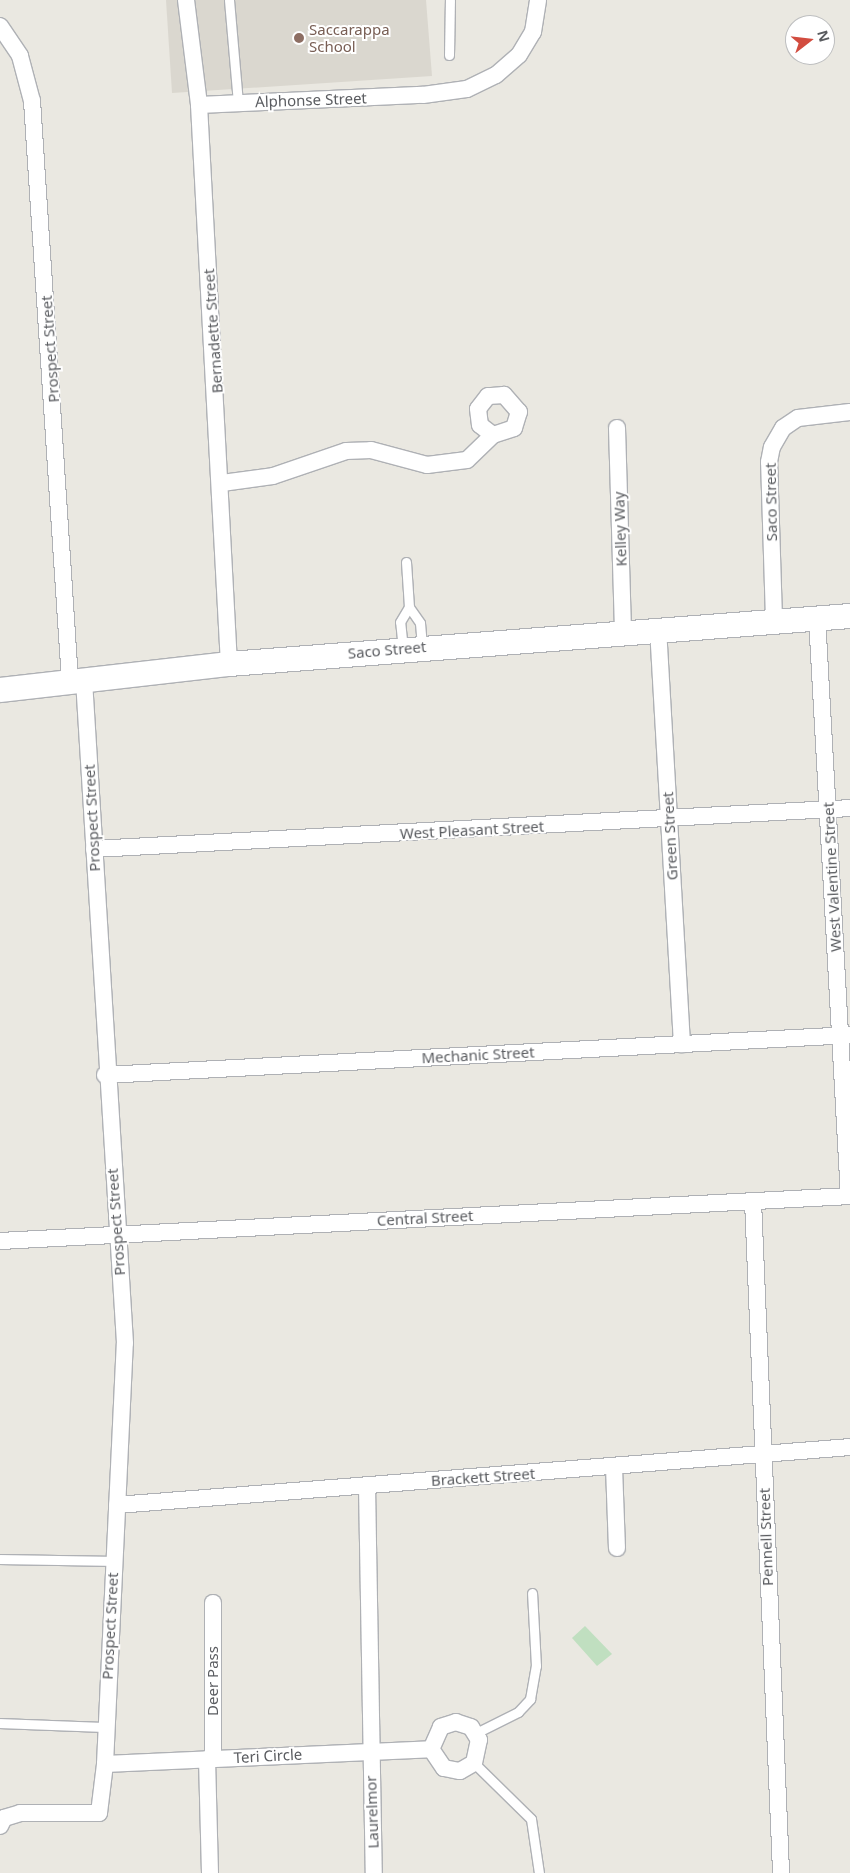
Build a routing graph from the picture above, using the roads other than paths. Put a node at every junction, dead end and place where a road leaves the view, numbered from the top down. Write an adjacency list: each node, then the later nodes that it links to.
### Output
1 (186, 0): 8 (street, Bernadette Street)
2 (229, 0): 7 (lane)
3 (450, 0): 6 (lane)
4 (538, 0): 7 (street, Alphonse Street)
5 (0, 26): 22 (street, Prospect Street)
6 (449, 55)
7 (238, 102): 8 (street, Alphonse Street)
8 (199, 105): 12 (street, Bernadette Street)
9 (850, 412): 17 (street, Saco Street)
10 (617, 428): 19 (street, Kelley Way)
11 (493, 435): 12 (street)
12 (222, 483): 21 (street, Bernadette Street)
13 (406, 562): 14 (lane)
14 (409, 608): 20 (lane); 20 (lane)
15 (850, 616): 16 (main road, Saco Street)
16 (818, 617): 17 (main road, Saco Street); 25 (street, West Valentine Street)
17 (774, 619): 18 (main road, Saco Street)
18 (658, 628): 19 (main road, Saco Street); 26 (street, Green Street)
19 (623, 630): 20 (main road, Saco Street)
20 (413, 648): 21 (main road, Saco Street)
21 (229, 664): 22 (main road, Saco Street)
22 (77, 681): 23 (main road, Saco Street); 27 (street, Prospect Street)
23 (0, 690)
24 (850, 808): 25 (street, West Pleasant Street)
25 (829, 809): 26 (street, West Pleasant Street); 28 (street, West Valentine Street)
26 (669, 820): 27 (street, West Pleasant Street); 29 (street, Green Street)
27 (94, 849): 30 (street, Prospect Street)
28 (846, 1036): 29 (street, Mechanic Street); 31 (street, West Valentine Street)
29 (682, 1044): 30 (street, Mechanic Street)
30 (105, 1075): 33 (street, Prospect Street)
31 (849, 1196): 32 (street, Central Street)
32 (753, 1201): 33 (street, Central Street); 36 (street, Pennell Street)
33 (117, 1234): 34 (street, Central Street); 39 (street, Prospect Street)
34 (0, 1241)
35 (850, 1447): 36 (street, Brackett Street)
36 (762, 1456): 37 (street, Brackett Street); 57 (street, Pennell Street)
37 (614, 1467): 38 (street, Brackett Street); 40 (street)
38 (367, 1486): 39 (street, Brackett Street); 49 (street, Laurelmor)
39 (117, 1505): 42 (street, Prospect Street)
40 (617, 1548)
41 (0, 1559): 42 (lane)
42 (113, 1561): 46 (street, Prospect Street)
43 (532, 1593): 47 (lane)
44 (213, 1603): 50 (street, Deer Pass)
45 (0, 1723): 46 (lane)
46 (106, 1728): 52 (street, Prospect Street)
47 (476, 1733): 48 (street); 51 (street)
48 (431, 1749): 49 (street, Teri Circle); 51 (street)
49 (370, 1752): 50 (street, Teri Circle); 55 (street, Laurelmor)
50 (210, 1759): 52 (street, Teri Circle); 54 (street, Deer Pass)
51 (474, 1763): 56 (lane)
52 (105, 1764): 53 (street, Prospect Street)
53 (0, 1826)
54 (210, 1873)
55 (374, 1873)
56 (539, 1873)
57 (781, 1873)

